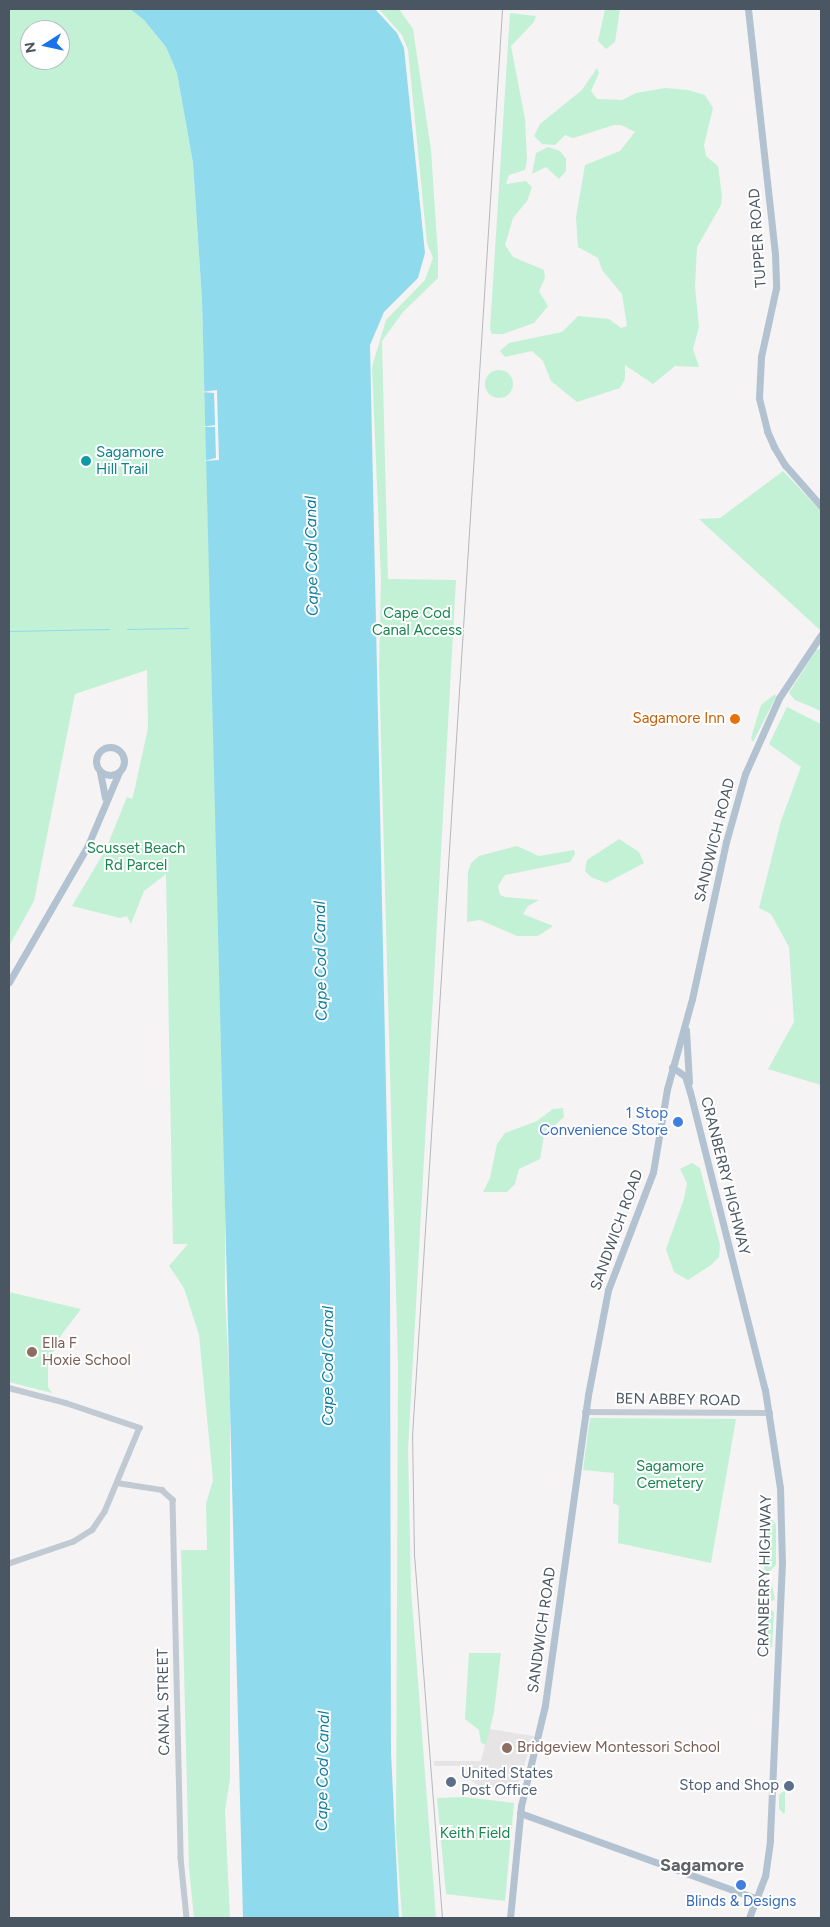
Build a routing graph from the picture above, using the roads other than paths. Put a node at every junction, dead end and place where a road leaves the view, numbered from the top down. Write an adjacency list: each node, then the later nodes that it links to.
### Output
1 (748, 9): 2 (main road, TUPPER ROAD)
2 (821, 506)
3 (821, 635): 8 (main road, SANDWICH ROAD)
4 (100, 772): 5 (main road); 5 (main road); 6 (main road)
5 (119, 772): 6 (main road)
6 (105, 803): 7 (main road)
7 (9, 982)
8 (687, 1020): 9 (main road, SANDWICH ROAD); 10 (main road, CRANBERRY HIGHWAY)
9 (672, 1067): 10 (main road, CRANBERRY HIGHWAY); 12 (main road, SANDWICH ROAD)
10 (690, 1092): 13 (main road, CRANBERRY HIGHWAY)
11 (9, 1388): 14 (street)
12 (585, 1412): 13 (street, BEN ABBEY ROAD); 16 (main road, SANDWICH ROAD)
13 (770, 1413): 17 (main road, CRANBERRY HIGHWAY)
14 (117, 1483): 15 (street); 18 (street, CANAL STREET)
15 (9, 1564)
16 (520, 1813): 17 (main road); 19 (main road, SANDWICH ROAD)
17 (757, 1899): 20 (main road, CRANBERRY HIGHWAY)
18 (187, 1918)
19 (510, 1918)
20 (748, 1918)

